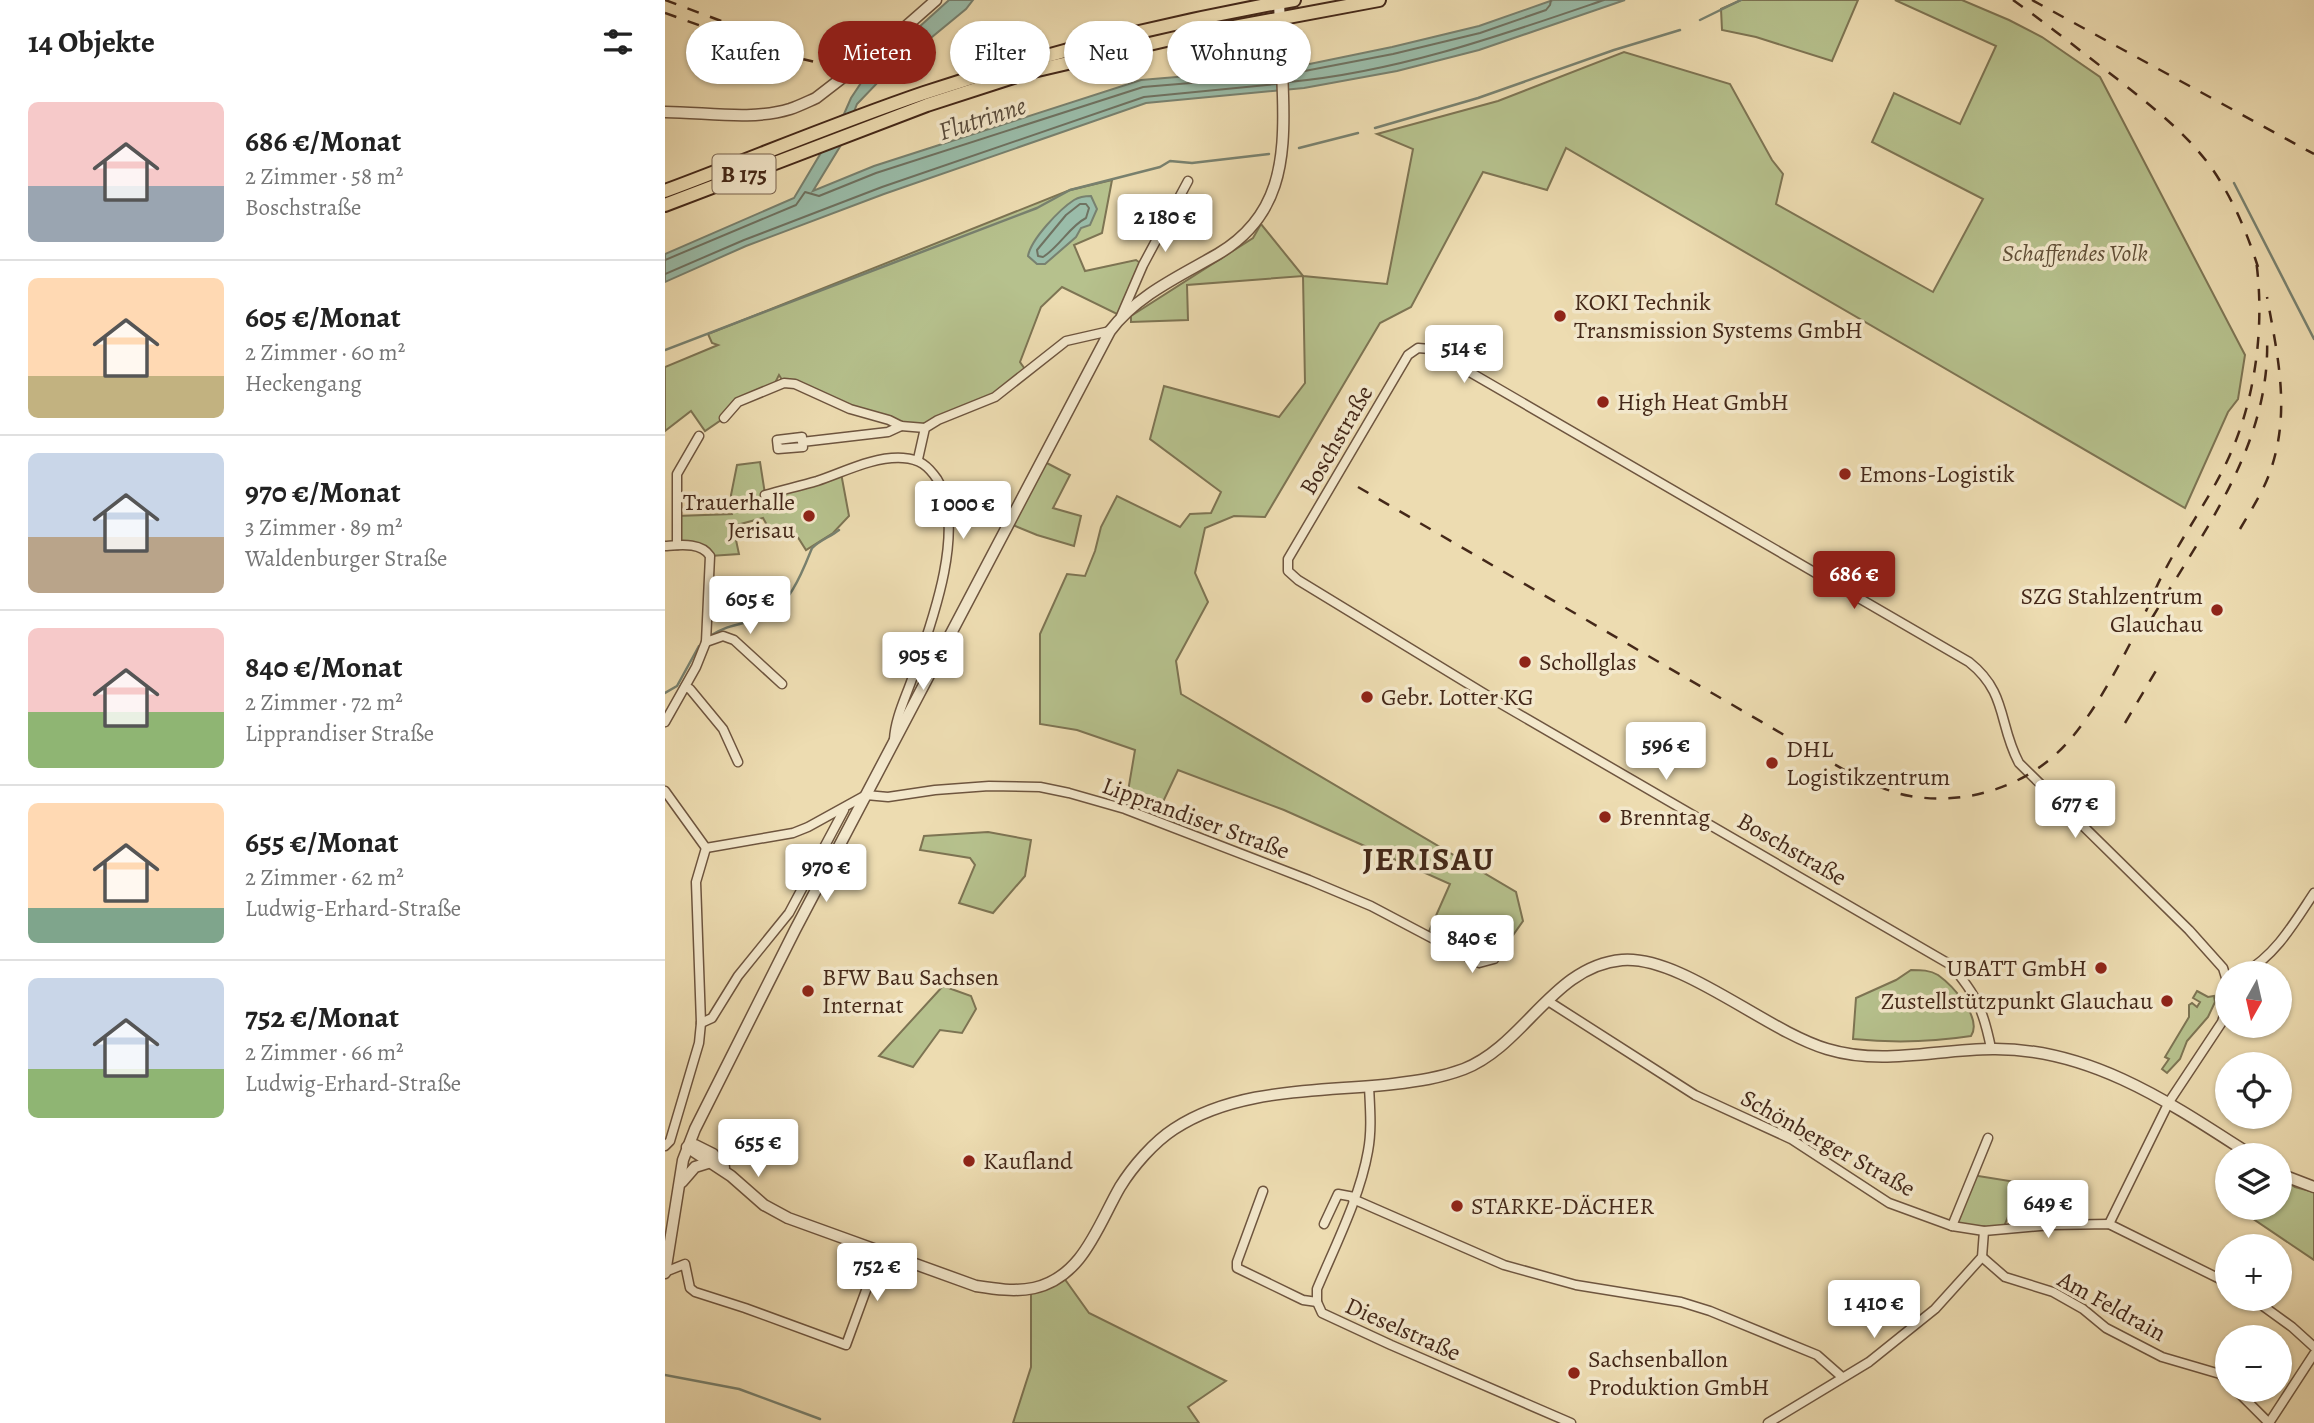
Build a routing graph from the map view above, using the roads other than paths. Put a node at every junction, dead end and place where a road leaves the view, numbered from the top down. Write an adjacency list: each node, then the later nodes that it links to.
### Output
1 (936, 0): 6 (street)
2 (1294, 0): 4 (main road, B 175)
3 (1379, 0): 5 (main road, B 175)
4 (1279, 1): 5 (street); 7 (main road, B 175)
5 (1280, 18): 7 (main road, B 175); 11 (street)
6 (665, 112)
7 (824, 137): 9 (main road, B 175); 10 (main road, B 175)
8 (1188, 181): 11 (street)
9 (666, 190)
10 (665, 205)
11 (1121, 316): 12 (street)
12 (1110, 331): 15 (street); 28 (street)
13 (724, 418): 14 (street)
14 (901, 426): 15 (street); 17 (street)
15 (925, 428): 18 (street)
16 (699, 436): 21 (street)
17 (802, 442)
18 (918, 459): 19 (street); 28 (street)
19 (765, 495)
20 (665, 508): 21 (street)
21 (676, 509): 22 (street)
22 (677, 545): 23 (street); 24 (street)
23 (665, 546)
24 (706, 642): 25 (street); 26 (street)
25 (782, 684)
26 (685, 687): 27 (street); 29 (street)
27 (665, 722)
28 (894, 740): 31 (street)
29 (738, 762)
30 (665, 791): 33 (street)
31 (866, 795): 32 (street); 35 (street, Lipprandiser Straße); 44 (street)
32 (845, 808): 33 (street); 39 (street)
33 (706, 848): 39 (street)
34 (2314, 893): 37 (street)
35 (1494, 959)
36 (2217, 961): 41 (street, Boschstraße)
37 (2263, 961)
38 (1548, 1001): 41 (street); 42 (street); 57 (street, Schönberger Straße)
39 (701, 1023): 46 (street)
40 (2215, 1033): 43 (street)
41 (1991, 1048): 43 (street)
42 (1369, 1086): 54 (street, Dieselstraße); 59 (street)
43 (2169, 1102): 47 (street); 56 (street)
44 (695, 1129): 48 (street); 49 (street)
45 (1988, 1138): 57 (street)
46 (668, 1143): 48 (street)
47 (2232, 1143)
48 (688, 1145): 49 (street); 51 (street)
49 (712, 1158): 51 (street); 59 (street)
50 (2292, 1178): 52 (street)
51 (679, 1185): 61 (street)
52 (2314, 1186)
53 (1263, 1191): 63 (street)
54 (1353, 1198): 55 (street); 63 (street, Dieselstraße); 68 (street)
55 (1324, 1224)
56 (2109, 1224): 58 (street, Schönberger Straße); 62 (street, Schönberger Straße)
57 (1952, 1226): 58 (street, Schönberger Straße)
58 (1984, 1231): 60 (street)
59 (880, 1252): 61 (street)
60 (1982, 1257): 67 (street, Am Feldrain); 68 (street)
61 (665, 1273)
62 (2215, 1277)
63 (1317, 1302): 70 (street, Dieselstraße)
64 (2270, 1311): 65 (street)
65 (2314, 1347)
66 (2314, 1354): 72 (street)
67 (2215, 1373)
68 (1842, 1377): 71 (street)
69 (2248, 1402): 72 (street)
70 (1570, 1423)
71 (1767, 1423)
72 (2269, 1423)

